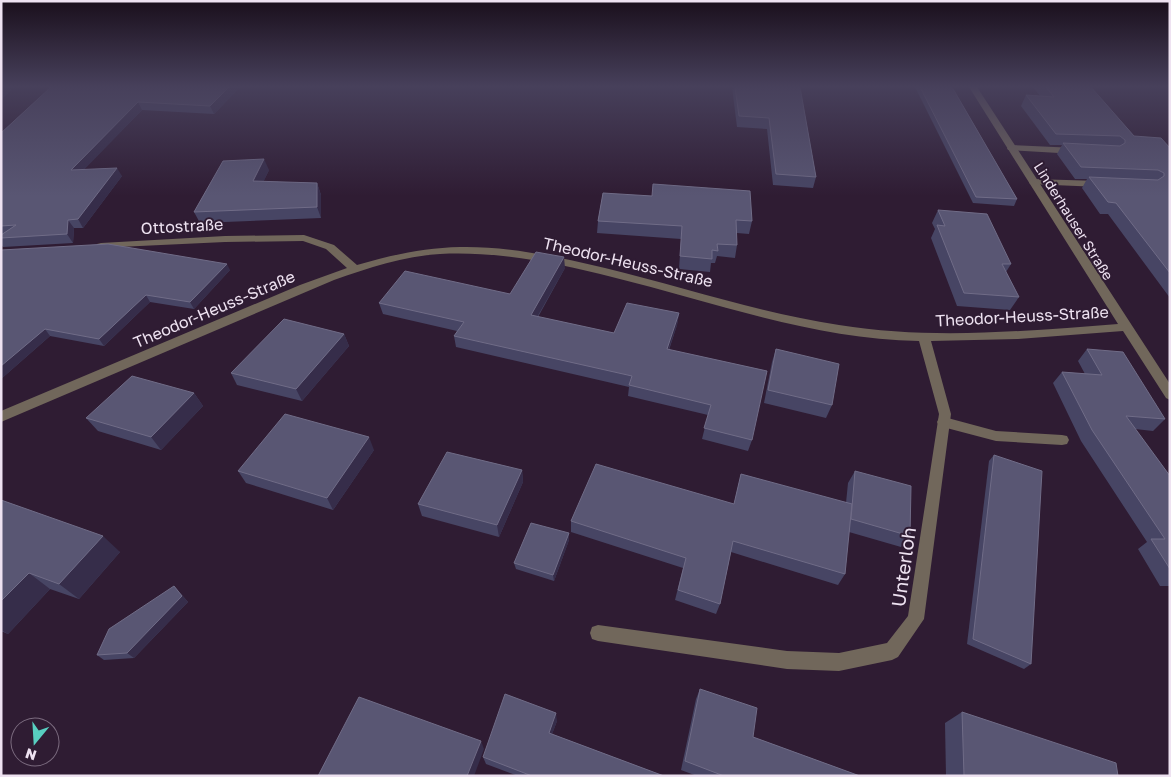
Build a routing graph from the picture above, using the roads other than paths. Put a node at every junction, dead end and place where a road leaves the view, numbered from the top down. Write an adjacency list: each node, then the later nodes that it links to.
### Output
1 (996, 123): 2 (street, Linderhauser Straße)
2 (1011, 148): 3 (street); 4 (street, Linderhauser Straße)
3 (1086, 151)
4 (1033, 182): 5 (street); 8 (street, Linderhauser Straße)
5 (1111, 185)
6 (89, 247): 7 (street, Ottostraße)
7 (355, 269): 9 (street, Theodor-Heuss-Straße); 11 (street, Theodor-Heuss-Straße)
8 (1125, 327): 9 (street, Theodor-Heuss-Straße); 10 (street, Linderhauser Straße)
9 (924, 338): 12 (street, Unterloh)
10 (1170, 395)
11 (1, 417)
12 (944, 422): 13 (street); 14 (street, Unterloh)
13 (1062, 440)
14 (598, 633)

